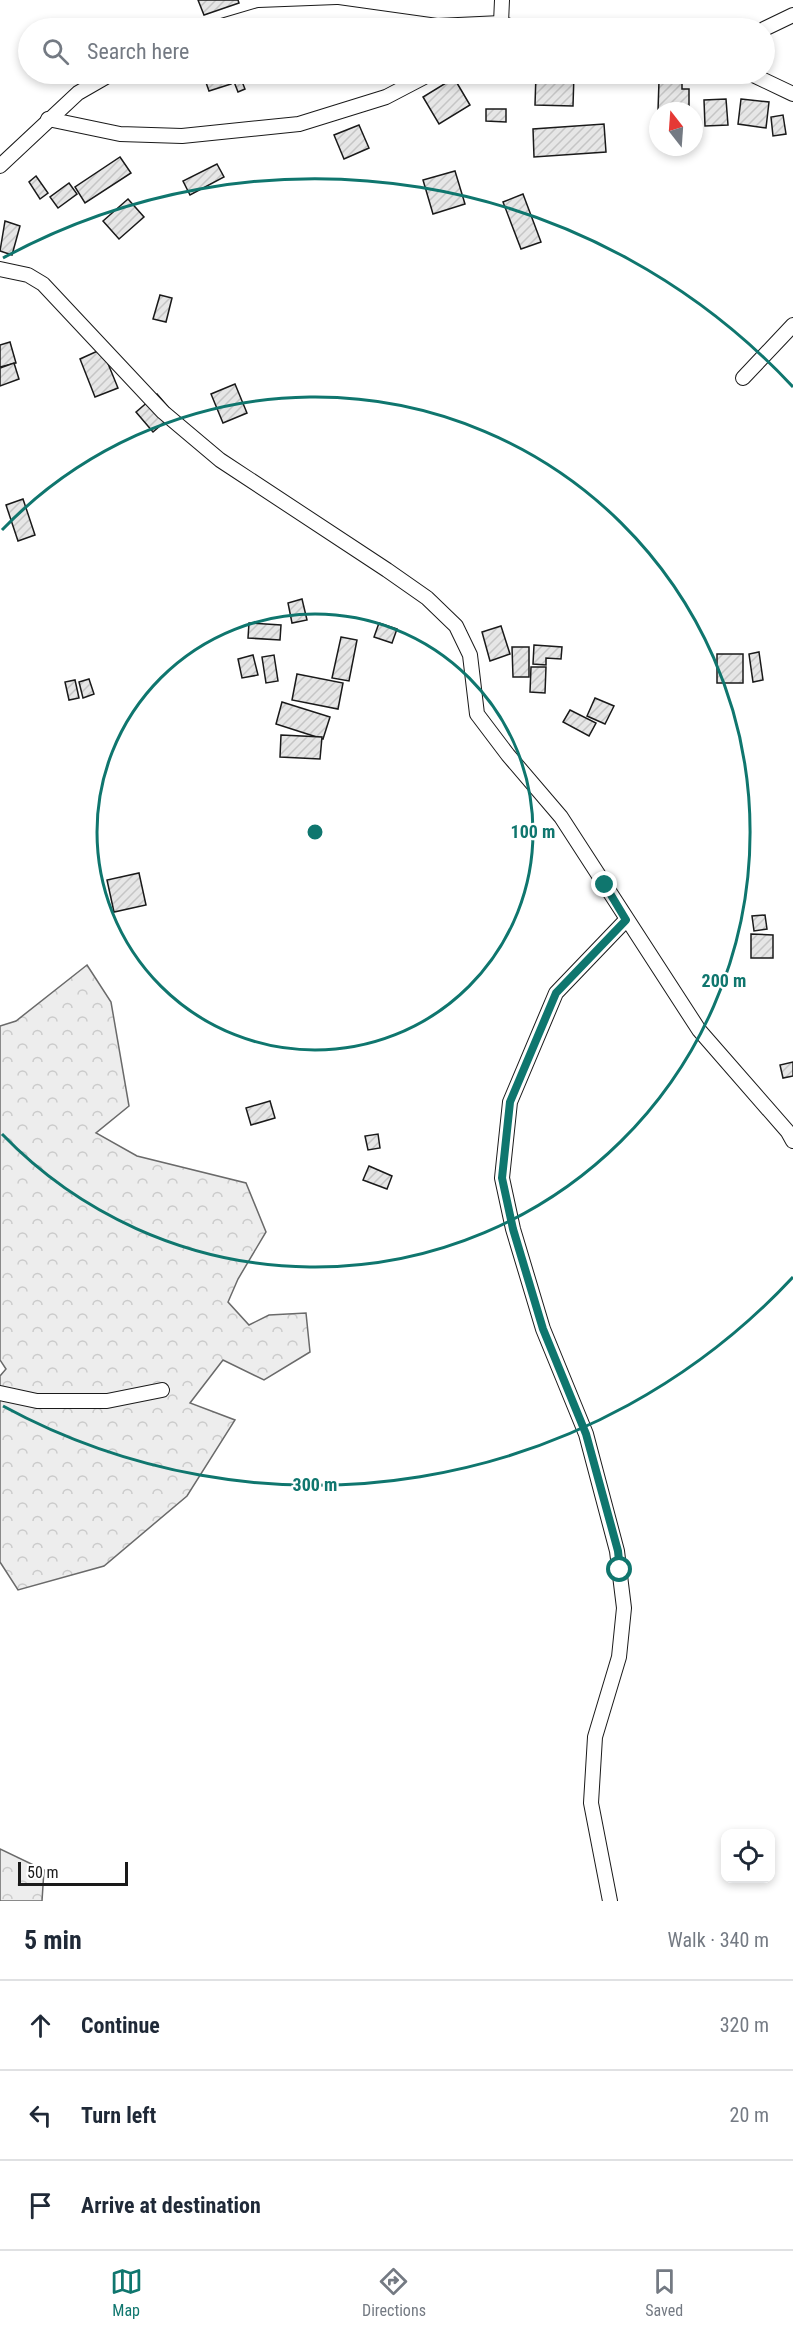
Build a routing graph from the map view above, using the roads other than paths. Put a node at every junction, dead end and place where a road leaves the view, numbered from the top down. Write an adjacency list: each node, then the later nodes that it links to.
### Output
1 (502, 0): 5 (street)
2 (793, 15): 6 (street)
3 (249, 18): 4 (street)
4 (379, 18)
5 (499, 18)
6 (775, 23)
7 (94, 84): 11 (street)
8 (411, 84): 11 (street)
9 (772, 84): 10 (street)
10 (793, 94)
11 (48, 119): 12 (street)
12 (0, 166)
13 (0, 269): 16 (street)
14 (793, 325): 15 (street)
15 (743, 378)
16 (626, 920): 17 (street); 20 (street)
17 (792, 1133)
18 (162, 1389): 19 (street)
19 (0, 1393)
20 (610, 1901)

